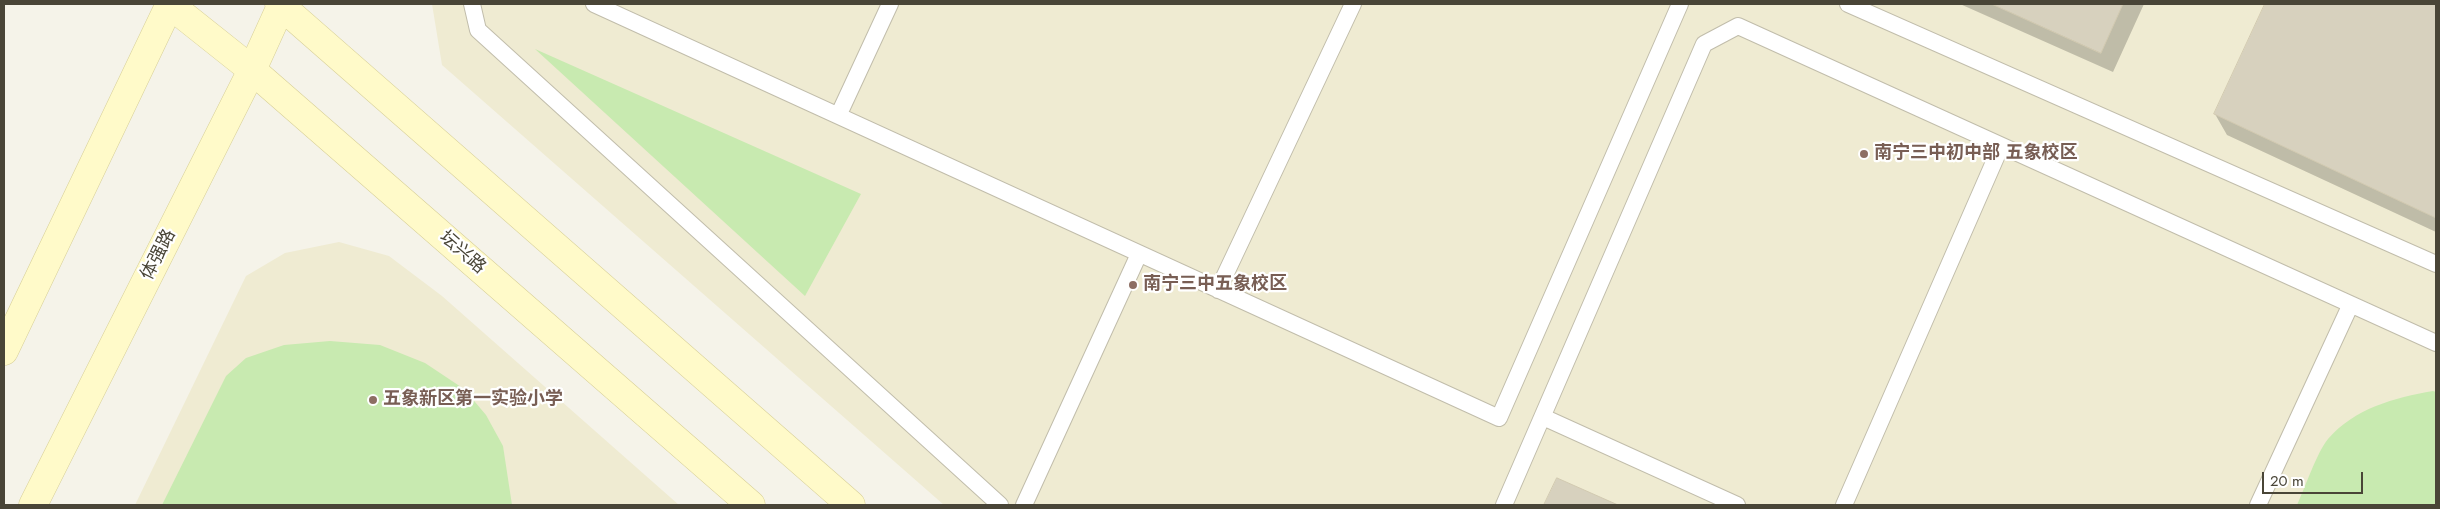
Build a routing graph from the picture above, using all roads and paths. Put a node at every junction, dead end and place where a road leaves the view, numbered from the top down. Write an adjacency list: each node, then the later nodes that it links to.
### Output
1 (170, 4): 9 (street, 坛兴路); 17 (street)
2 (281, 4): 9 (street, 体强路); 21 (street)
3 (472, 4): 22 (lane)
4 (594, 4): 10 (lane)
5 (890, 4): 10 (lane)
6 (1353, 4): 14 (lane)
7 (1680, 4): 14 (lane)
8 (1848, 4): 13 (lane)
9 (252, 70): 19 (street, 体强路); 20 (street, 坛兴路)
10 (839, 114): 12 (lane)
11 (2001, 146): 15 (lane); 18 (lane); 26 (lane)
12 (1139, 254): 14 (lane); 23 (lane)
13 (2436, 264)
14 (1218, 290)
15 (2350, 306): 16 (lane); 27 (lane)
16 (2436, 344)
17 (4, 351)
18 (1543, 417): 24 (lane); 25 (lane)
19 (34, 505)
20 (751, 505)
21 (851, 505)
22 (1000, 505)
23 (1024, 505)
24 (1504, 505)
25 (1737, 505)
26 (1844, 505)
27 (2258, 505)

